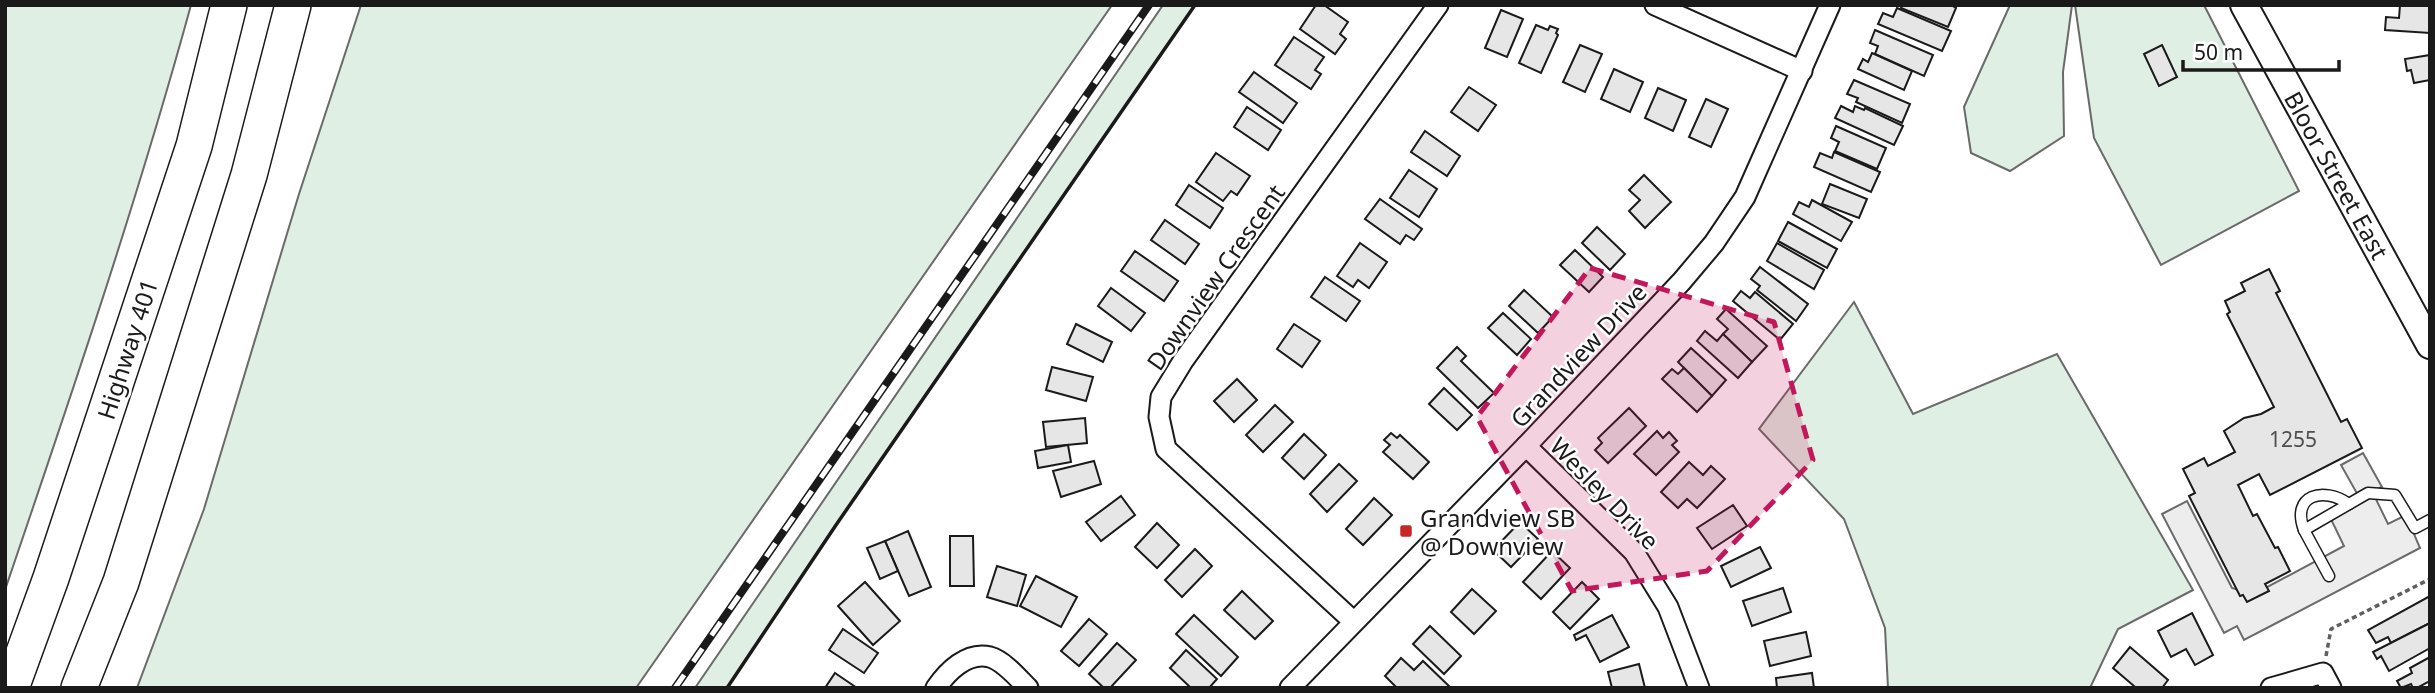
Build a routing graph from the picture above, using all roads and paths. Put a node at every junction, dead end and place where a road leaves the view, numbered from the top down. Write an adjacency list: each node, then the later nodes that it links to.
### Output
1 (229, 5): 17 (highway, Highway 401)
2 (293, 5): 18 (highway)
3 (1438, 5): 15 (street, Downview Crescent)
4 (1656, 5): 7 (street)
5 (1830, 5): 7 (street, Grandview Drive)
6 (2244, 5): 8 (main road, Bloor Street East)
7 (1802, 71): 9 (street, Grandview Drive)
8 (2430, 345)
9 (1526, 446): 15 (street, Grandview Drive); 22 (street, Wesley Drive)
10 (2349, 504): 11 (lane); 12 (lane); 12 (lane)
11 (2430, 520)
12 (2304, 530): 13 (lane)
13 (2329, 576)
14 (2430, 579): 16 (path)
15 (1353, 621): 21 (street, Grandview Drive)
16 (2327, 680): 23 (street)
17 (11, 688)
18 (79, 688)
19 (936, 688): 20 (street)
20 (1028, 688)
21 (1290, 688)
22 (1699, 688)
23 (2271, 688)

